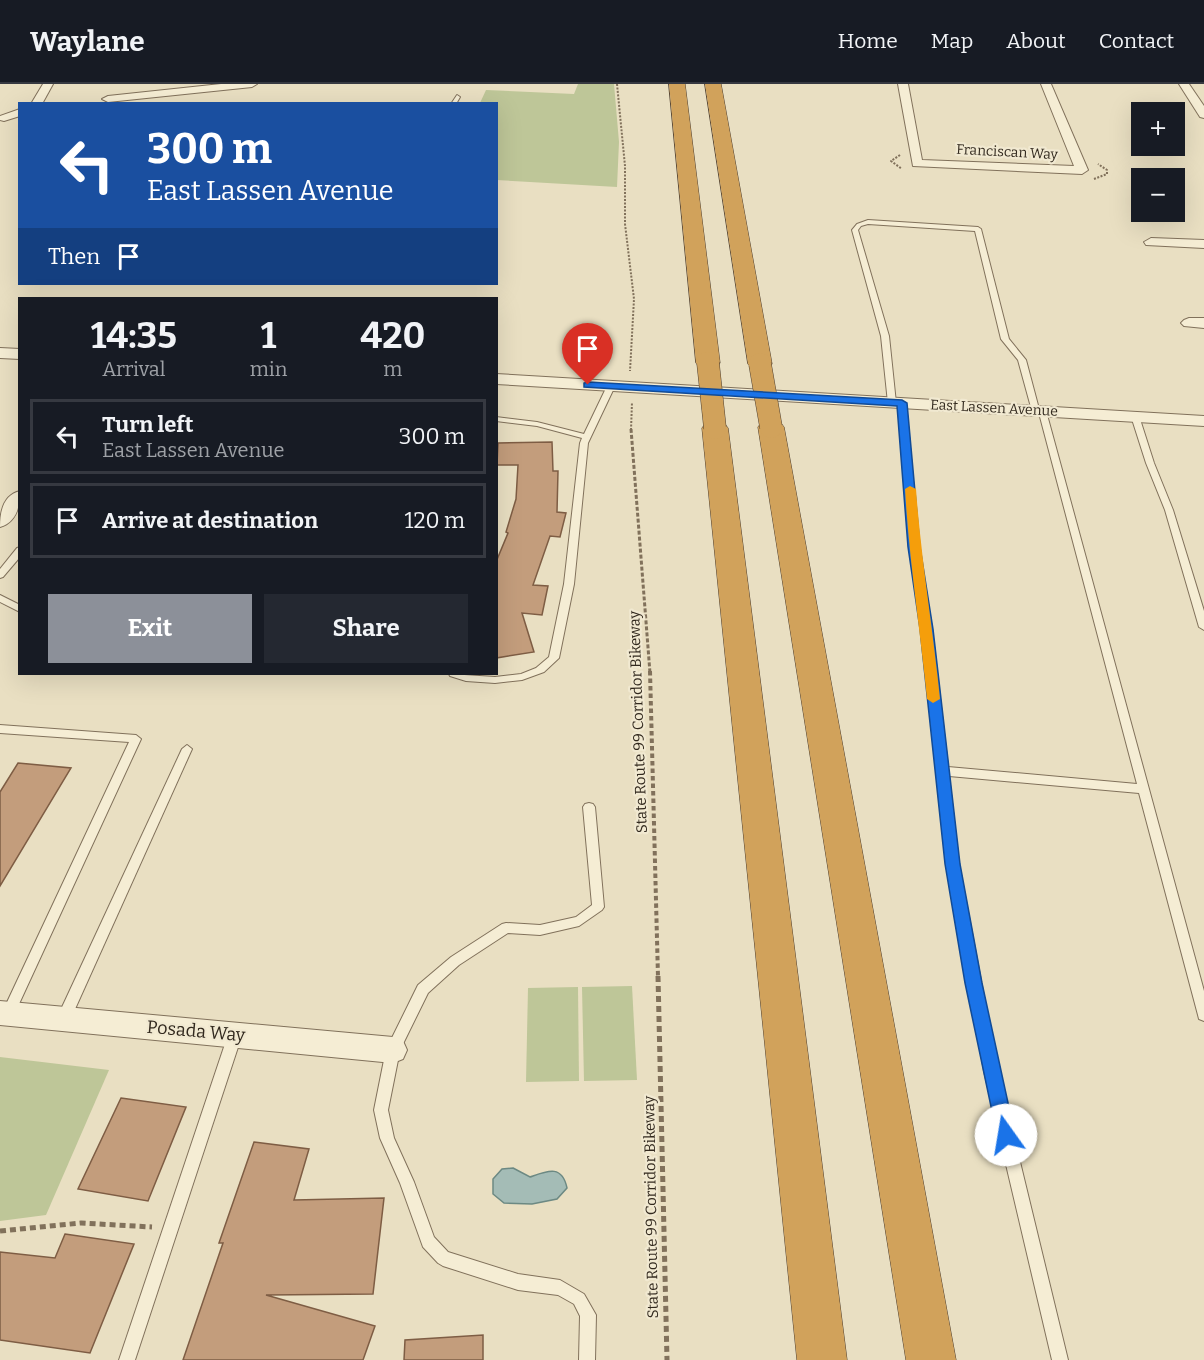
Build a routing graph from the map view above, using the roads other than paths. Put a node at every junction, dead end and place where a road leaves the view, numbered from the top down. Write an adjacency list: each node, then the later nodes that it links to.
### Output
1 (48, 84): 13 (street)
2 (252, 84): 10 (street)
3 (666, 84): 17 (highway)
4 (677, 84): 17 (highway)
5 (713, 84): 20 (highway)
6 (729, 84): 20 (highway)
7 (903, 84): 8 (street, Franciscan Way)
8 (1046, 84)
9 (1184, 84): 18 (street)
10 (184, 91): 12 (street); 14 (street)
11 (457, 97): 15 (lane)
12 (108, 99)
13 (38, 102)
14 (194, 102)
15 (454, 102)
16 (18, 113): 19 (street)
17 (680, 113): 51 (highway, bridge)
18 (1204, 115)
19 (4, 118)
20 (722, 138): 52 (highway, bridge)
21 (1150, 242): 22 (street)
22 (1204, 244)
23 (0, 353): 24 (street)
24 (18, 354)
25 (498, 379): 26 (street, East Lassen Avenue)
26 (611, 386): 27 (street, East Lassen Avenue); 32 (lane)
27 (897, 403): 28 (street, East Lassen Avenue); 28 (lane); 41 (lane)
28 (1039, 411): 29 (street, East Lassen Avenue); 42 (lane)
29 (1135, 416): 31 (street, East Lassen Avenue); 37 (lane)
30 (498, 419): 32 (lane)
31 (1204, 420)
32 (586, 437): 38 (lane)
33 (18, 552): 34 (lane)
34 (0, 575)
35 (0, 598): 36 (lane)
36 (18, 608)
37 (1204, 627)
38 (457, 675)
39 (0, 729): 44 (lane)
40 (187, 749): 46 (lane)
41 (943, 771): 42 (lane); 53 (lane)
42 (1142, 789): 45 (lane)
43 (589, 807): 48 (lane)
44 (4, 1013): 46 (street, Posada Way)
45 (1204, 1015)
46 (64, 1019): 47 (street, Posada Way)
47 (236, 1035): 48 (street, Posada Way); 49 (lane)
48 (393, 1050): 50 (lane)
49 (127, 1360)
50 (587, 1360)
51 (822, 1360)
52 (931, 1360)
53 (1060, 1360)

